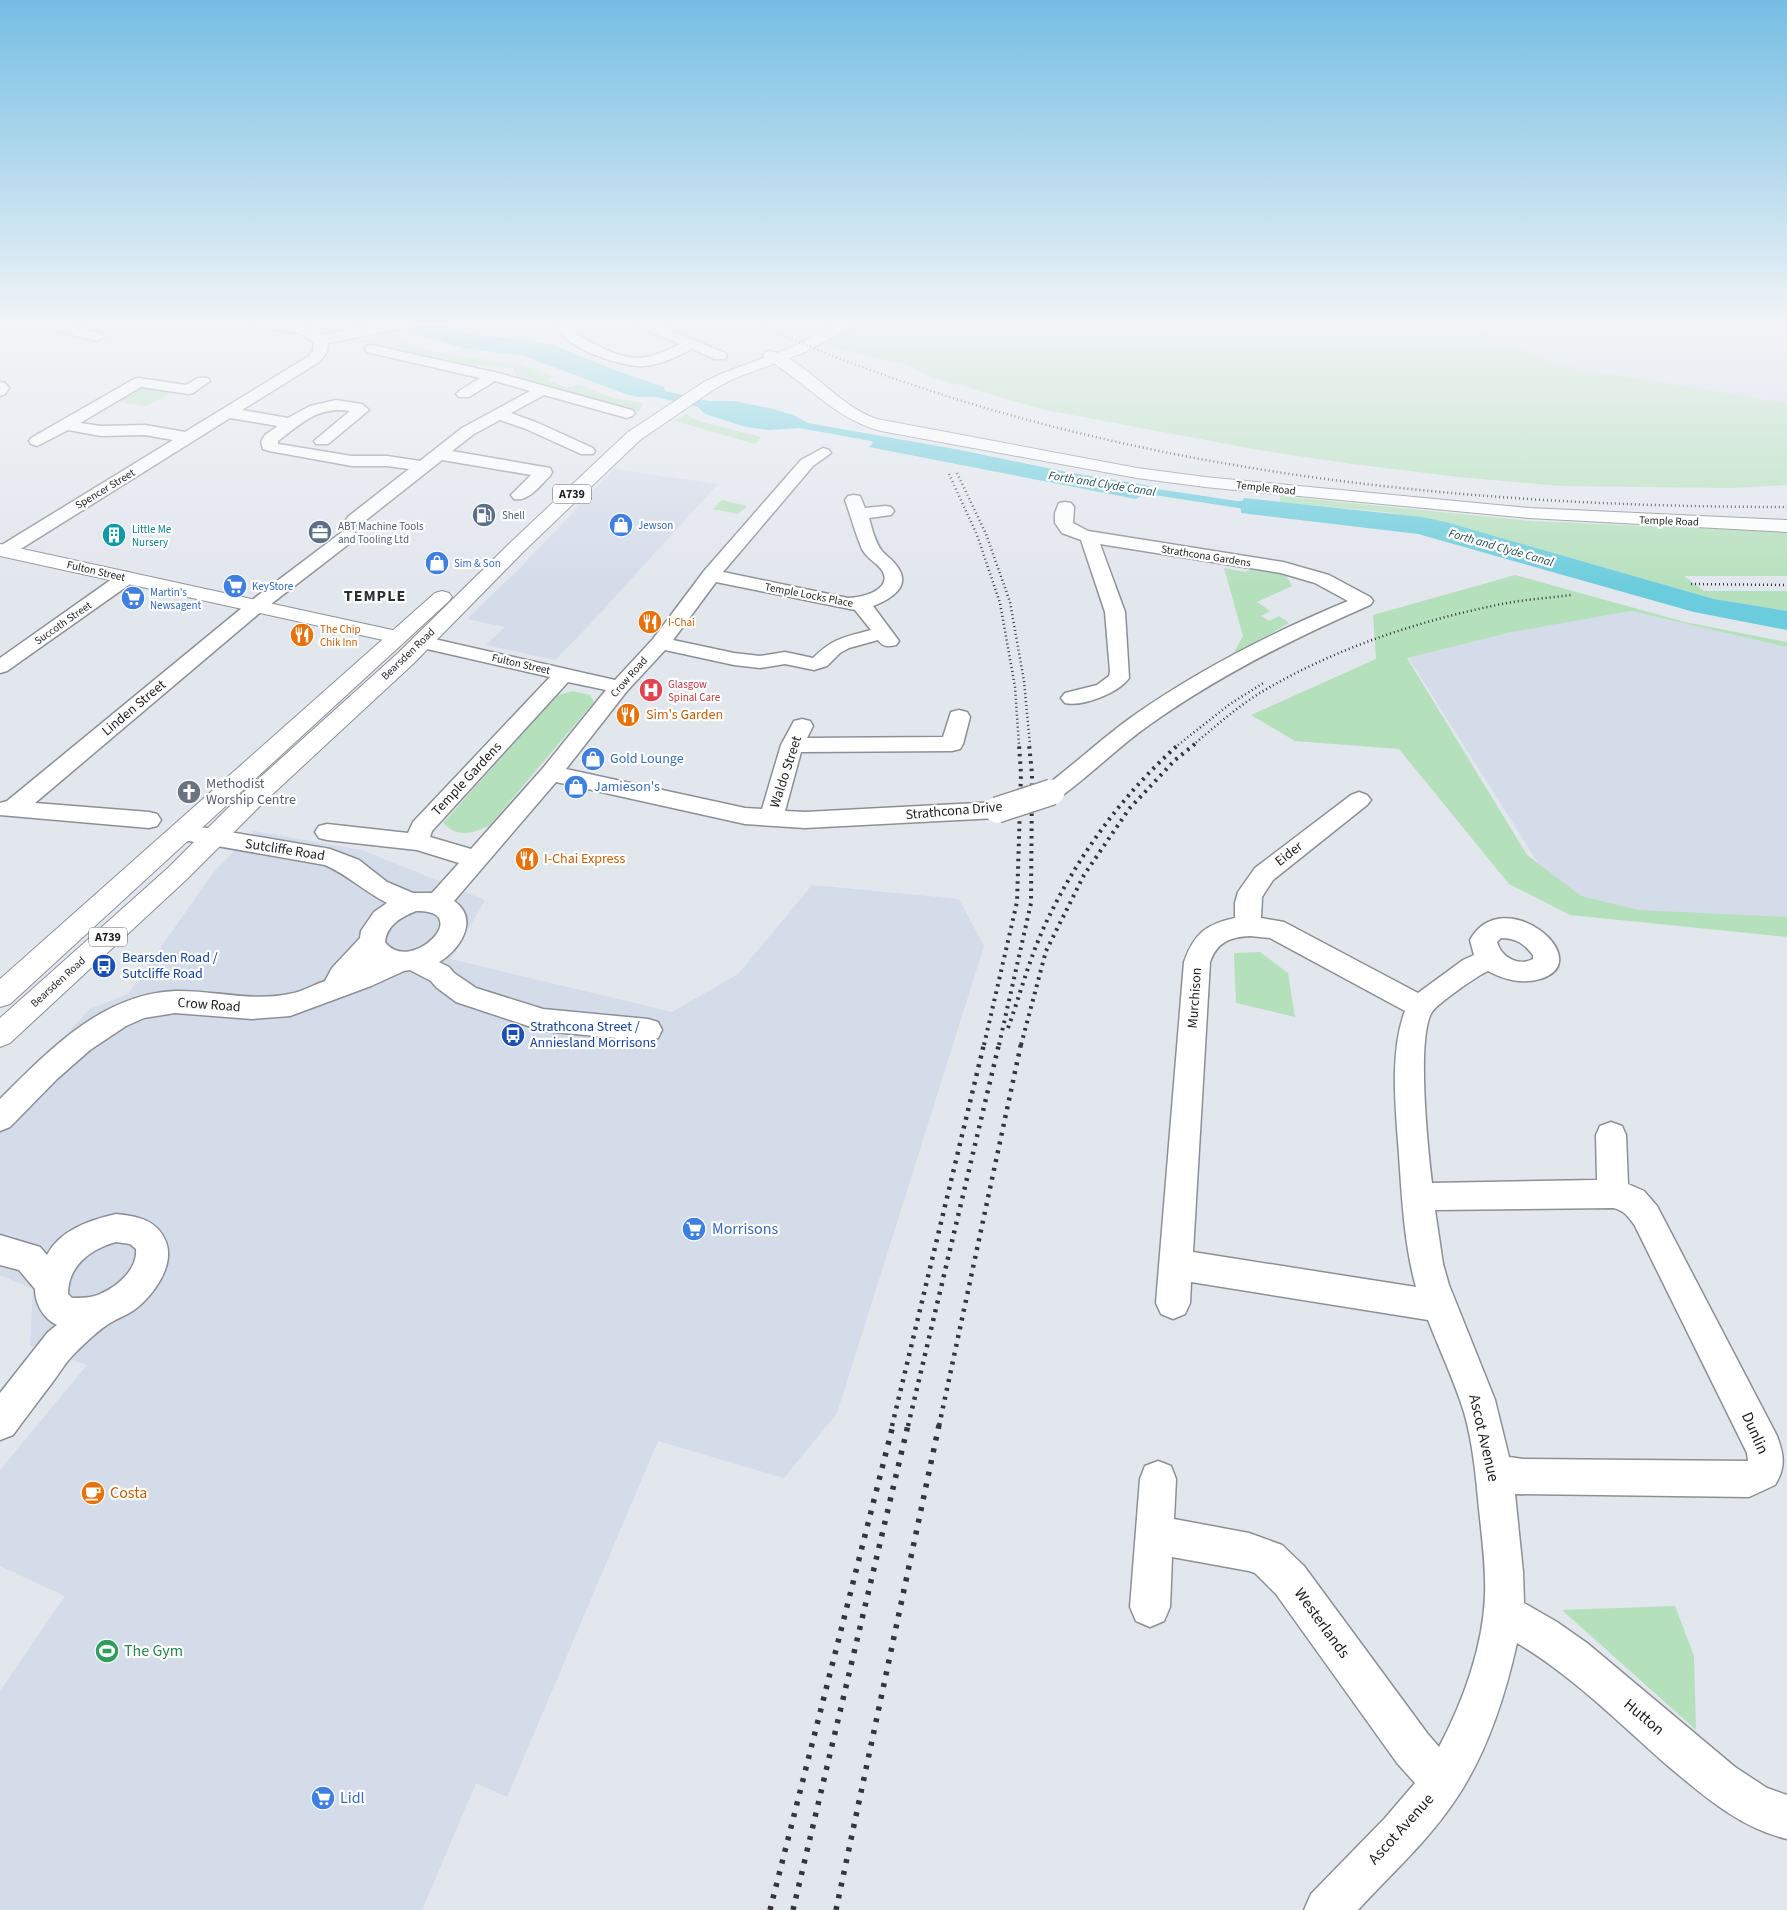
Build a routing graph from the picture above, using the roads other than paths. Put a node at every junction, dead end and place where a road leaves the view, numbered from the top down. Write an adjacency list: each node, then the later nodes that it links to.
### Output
1 (85, 412): 13 (street)
2 (229, 412): 12 (street); 14 (street, Spencer Street)
3 (311, 412): 12 (street)
4 (360, 412): 15 (street)
5 (501, 412): 11 (street, Linden Street)
6 (624, 412): 10 (street)
7 (661, 412): 32 (main road, Bearsden Road / A739)
8 (662, 412): 33 (main road, Bearsden Road / A739)
9 (849, 412): 24 (main road, Temple Road)
10 (627, 413)
11 (498, 414): 17 (street); 19 (street, Linden Street)
12 (292, 423): 20 (street)
13 (66, 425): 14 (street); 16 (street)
14 (189, 438): 26 (street, Spencer Street)
15 (322, 440)
16 (36, 441)
17 (587, 451)
18 (823, 453): 27 (street, Crow Road)
19 (438, 454): 20 (street, Linden Street); 21 (street)
20 (423, 466): 31 (street, Linden Street)
21 (520, 495)
22 (1065, 506): 25 (street, Strathcona Gardens)
23 (885, 511): 30 (street)
24 (1787, 526)
25 (1089, 537): 29 (street, Strathcona Gardens); 38 (street)
26 (2, 550): 28 (main road, Fulton Street)
27 (711, 575): 30 (street, Temple Locks Place); 34 (street, Crow Road)
28 (126, 578): 31 (main road, Fulton Street); 35 (street, Succoth Street)
29 (1363, 601): 44 (street, Strathcona Drive, bridge)
30 (861, 604): 34 (street, Temple Locks Place)
31 (255, 606): 32 (main road, Fulton Street); 43 (street, Linden Street)
32 (397, 637): 33 (main road, Fulton Street); 46 (main road, Bearsden Road / A739)
33 (421, 642): 36 (street, Fulton Street); 48 (main road, Bearsden Road / A739)
34 (660, 643): 37 (street, Crow Road)
35 (0, 667)
36 (564, 674): 37 (street, Fulton Street); 49 (street, Temple Gardens)
37 (620, 687): 41 (street, Crow Road)
38 (1072, 698)
39 (958, 717): 40 (street)
40 (797, 736): 44 (street, Waldo Street)
41 (551, 773): 44 (street, Strathcona Drive); 50 (street, Crow Road)
42 (1359, 800): 54 (street, Eider)
43 (7, 809): 45 (street)
44 (771, 818)
45 (149, 820)
46 (182, 832): 48 (street, Sutcliffe Road); 60 (main road, Bearsden Road / A739)
47 (327, 832): 49 (street)
48 (214, 838): 51 (street, Sutcliffe Road); 63 (main road, Bearsden Road / A739)
49 (417, 842): 50 (street)
50 (476, 859): 53 (street, Crow Road)
51 (378, 888): 52 (street, Sutcliffe Road); 55 (street)
52 (411, 903): 53 (street); 55 (street)
53 (437, 904): 58 (street)
54 (1249, 925): 61 (street, Murchison); 70 (street, Murchison)
55 (376, 931): 57 (street); 59 (street)
56 (1492, 960): 61 (street)
57 (406, 961): 58 (street); 59 (street, Crow Road)
58 (439, 962): 62 (street)
59 (335, 988): 64 (street, Crow Road)
60 (0, 996)
61 (1421, 1006): 67 (street, Ascot Avenue)
62 (648, 1030)
63 (0, 1035)
64 (0, 1118)
65 (1611, 1135): 66 (street)
66 (1613, 1194): 67 (street, Dunlin); 77 (street, Dunlin)
67 (1418, 1196): 73 (street, Ascot Avenue)
68 (84, 1239): 69 (street); 71 (street); 74 (street)
69 (14, 1254): 71 (street)
70 (1176, 1265): 72 (street, Murchison); 73 (street)
71 (53, 1294): 74 (street); 75 (street)
72 (1173, 1304)
73 (1439, 1306): 77 (street, Ascot Avenue)
74 (99, 1311): 75 (street)
75 (60, 1344): 76 (street)
76 (0, 1422)
77 (1494, 1473): 81 (street, Ascot Avenue)
78 (1158, 1479): 79 (street)
79 (1156, 1535): 80 (street); 82 (street, Westerlands)
80 (1150, 1608)
81 (1503, 1613): 82 (street, Ascot Avenue); 83 (street, Hutton)
82 (1442, 1782): 84 (street, Ascot Avenue)
83 (1787, 1817)
84 (1339, 1905)

